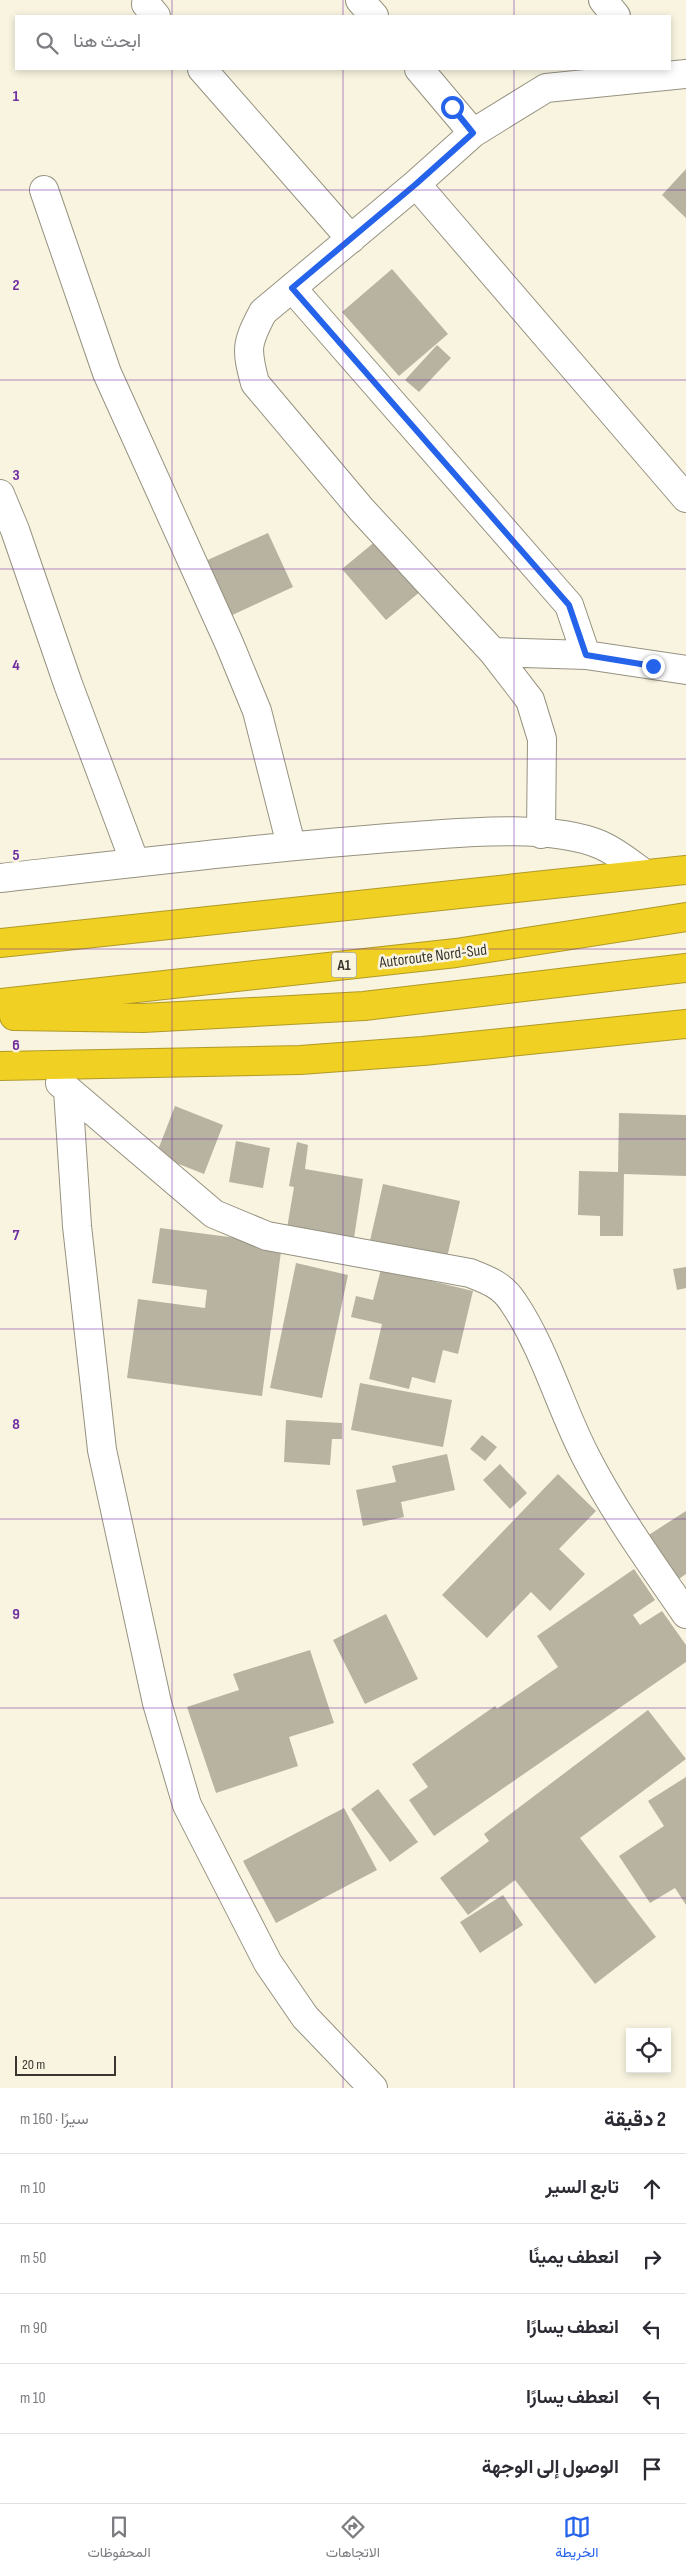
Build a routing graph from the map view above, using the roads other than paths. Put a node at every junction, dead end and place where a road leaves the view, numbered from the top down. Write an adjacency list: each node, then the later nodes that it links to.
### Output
1 (360, 0): 3 (street)
2 (603, 0): 4 (street)
3 (373, 15)
4 (615, 15)
5 (203, 70): 11 (street)
6 (420, 70): 8 (street)
7 (668, 73): 8 (street)
8 (473, 133): 9 (street)
9 (416, 184): 11 (street); 14 (street)
10 (44, 190): 19 (street)
11 (351, 239): 12 (street)
12 (292, 288): 15 (street); 16 (street)
13 (0, 494): 20 (street)
14 (686, 498)
15 (493, 652): 16 (street); 18 (street)
16 (586, 655): 17 (street)
17 (686, 670)
18 (541, 834): 19 (street); 22 (street)
19 (291, 845): 20 (street)
20 (135, 863): 23 (street)
21 (686, 870): 22 (highway)
22 (645, 874): 25 (highway)
23 (0, 878)
24 (686, 917): 27 (highway, Autoroute Nord-Sud / A1)
25 (0, 943)
26 (686, 968): 28 (highway)
27 (0, 1003)
28 (0, 1016)
29 (686, 1024): 30 (highway)
30 (38, 1064): 31 (highway); 32 (street)
31 (0, 1066)
32 (68, 1090): 33 (street); 34 (street)
33 (686, 1614)
34 (373, 2088)

